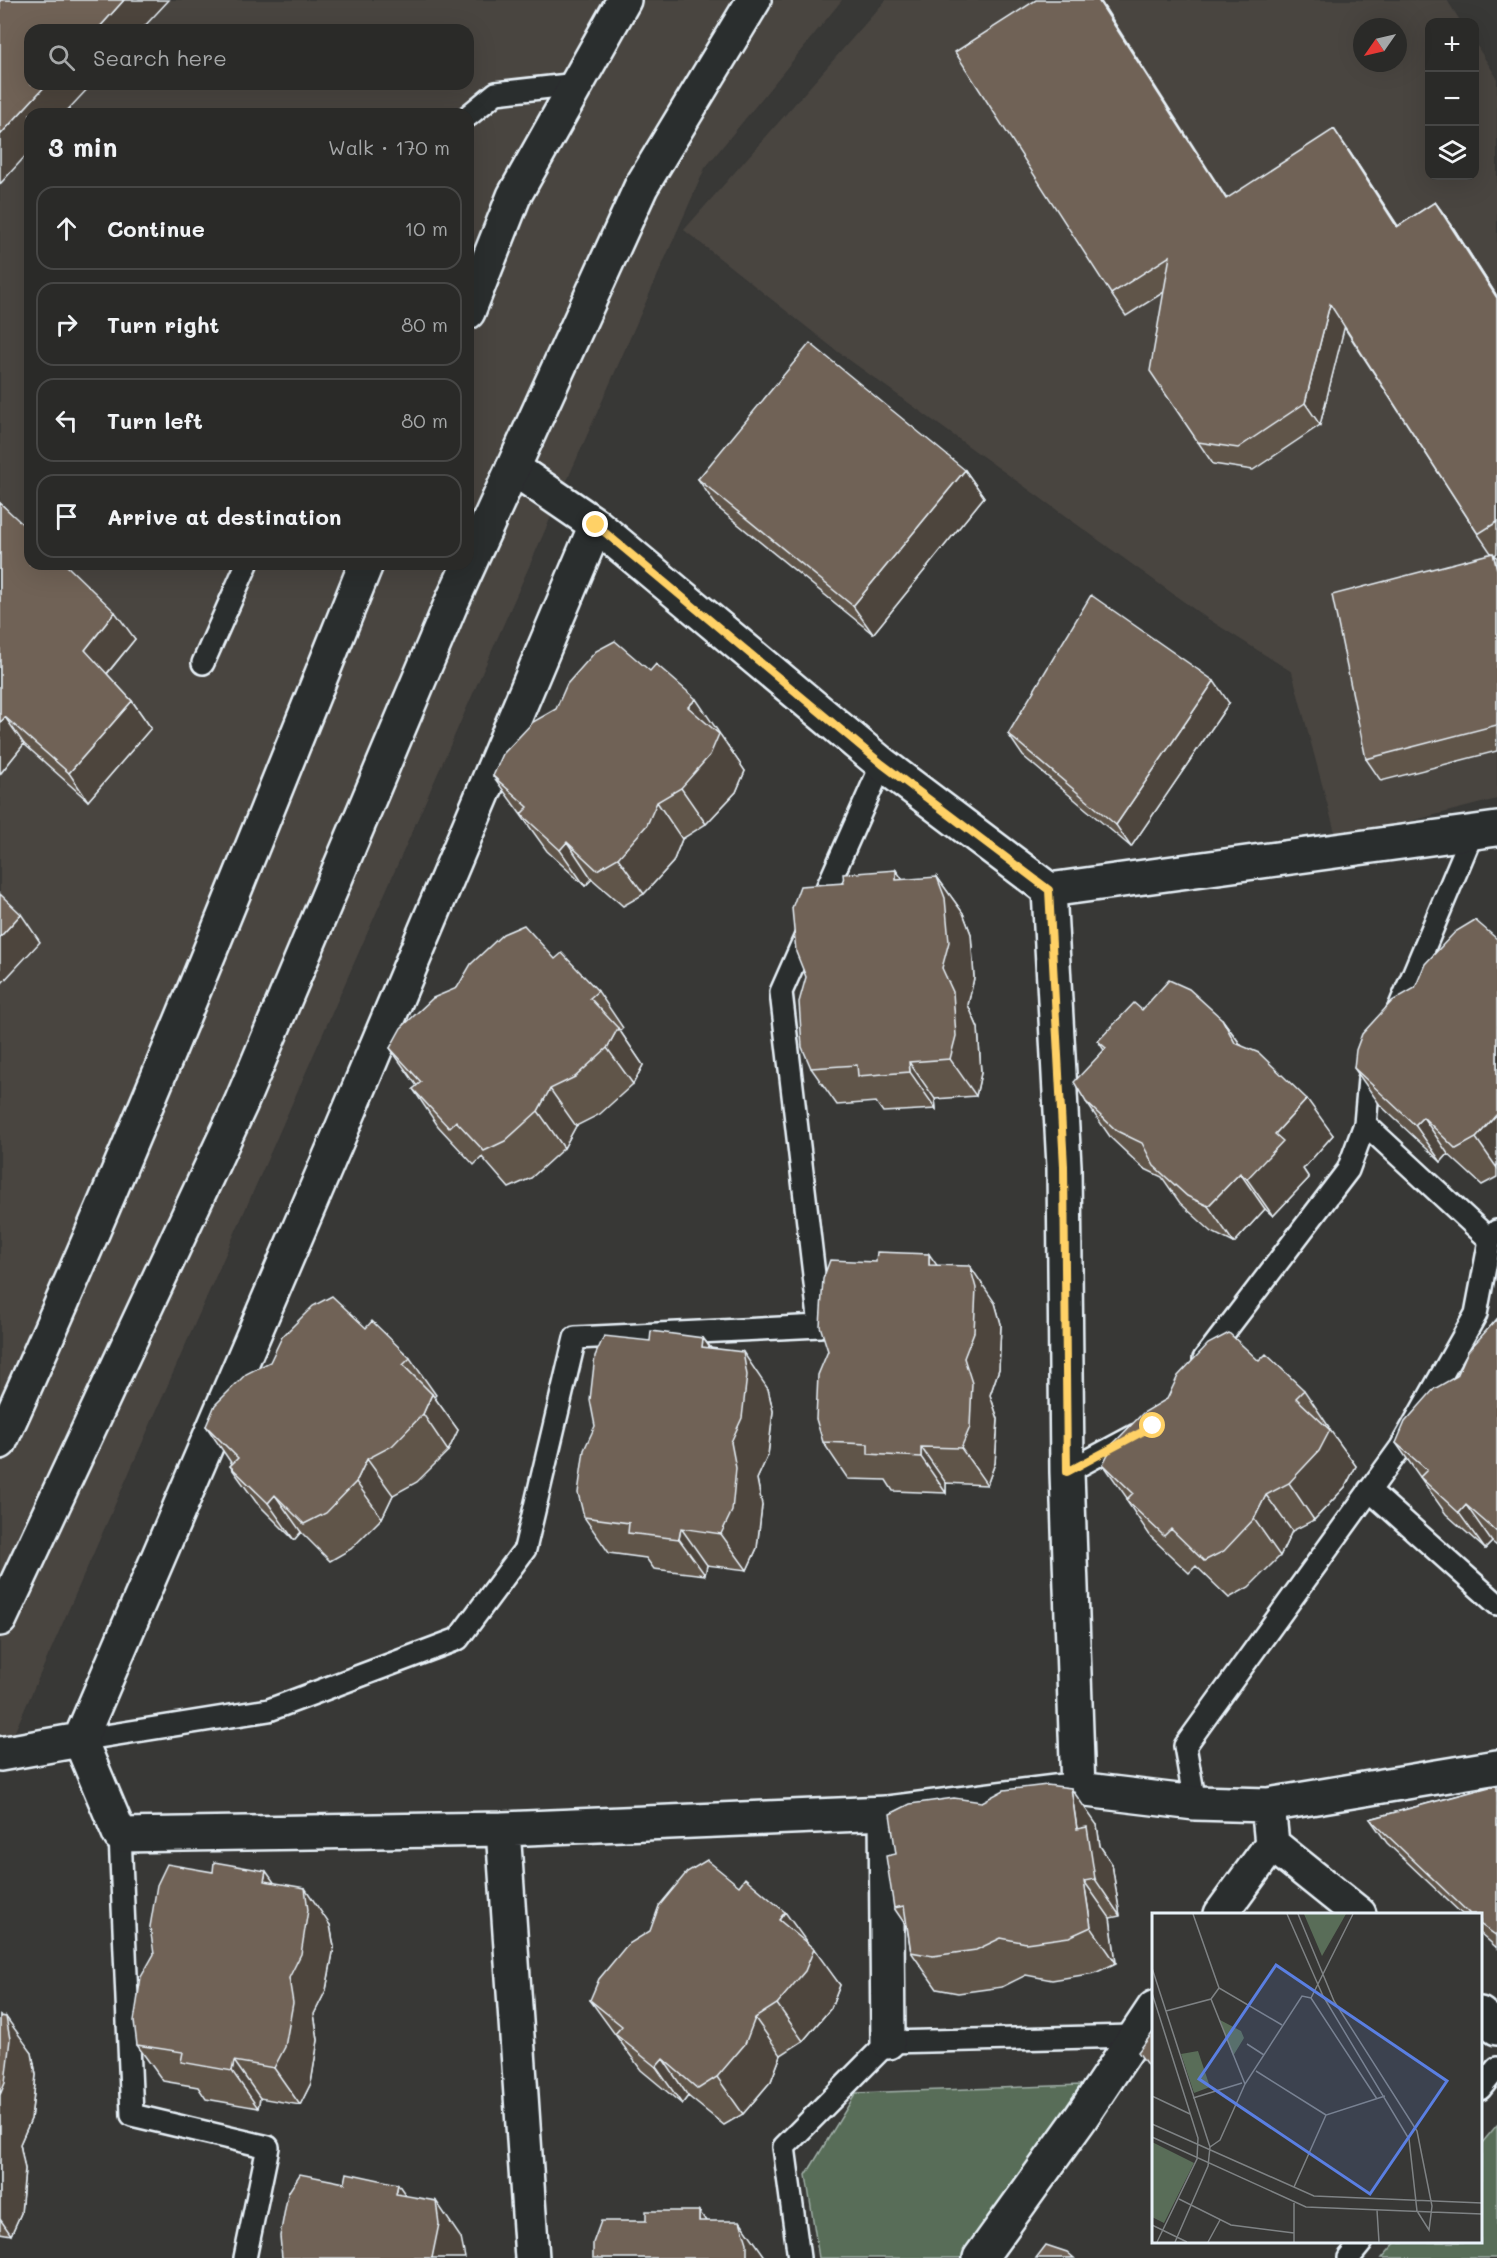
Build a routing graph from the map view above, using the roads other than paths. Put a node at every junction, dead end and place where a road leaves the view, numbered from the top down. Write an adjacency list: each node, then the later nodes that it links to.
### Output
1 (624, 0): 3 (street)
2 (754, 0): 6 (street)
3 (577, 84): 4 (lane); 5 (street)
4 (474, 111)
5 (474, 297)
6 (513, 468): 7 (street); 8 (street)
7 (596, 525): 13 (street); 25 (street)
8 (474, 554)
9 (244, 570): 12 (lane)
10 (364, 570): 20 (street)
11 (466, 570): 24 (street)
12 (203, 663)
13 (882, 764): 15 (street); 25 (lane)
14 (1484, 831): 15 (street); 16 (lane)
15 (1049, 890): 21 (street)
16 (1365, 1124): 17 (lane); 18 (lane)
17 (1494, 1235): 22 (lane)
18 (1189, 1378)
19 (1153, 1426): 21 (lane)
20 (0, 1442)
21 (1067, 1472): 28 (street)
22 (1369, 1490): 23 (lane); 29 (lane)
23 (1497, 1604)
24 (0, 1619)
25 (80, 1740): 26 (street); 33 (street)
26 (0, 1754)
27 (1497, 1767): 30 (street)
28 (1078, 1789): 29 (street); 31 (street)
29 (1195, 1803): 30 (street)
30 (1269, 1805): 34 (street)
31 (886, 1813): 32 (street); 41 (street)
32 (503, 1830): 33 (street); 46 (street)
33 (120, 1835): 45 (lane)
34 (1272, 1844): 35 (street); 36 (street)
35 (1222, 1913)
36 (1358, 1913)
37 (1152, 2011): 40 (street)
38 (1482, 2016): 39 (street)
39 (1497, 2028)
40 (1133, 2037): 41 (lane); 48 (street)
41 (888, 2042): 47 (lane)
42 (1497, 2068): 43 (lane)
43 (1482, 2087)
44 (1360, 2243): 49 (lane)
45 (245, 2258)
46 (532, 2258)
47 (799, 2258)
48 (980, 2258)
49 (1349, 2258)

